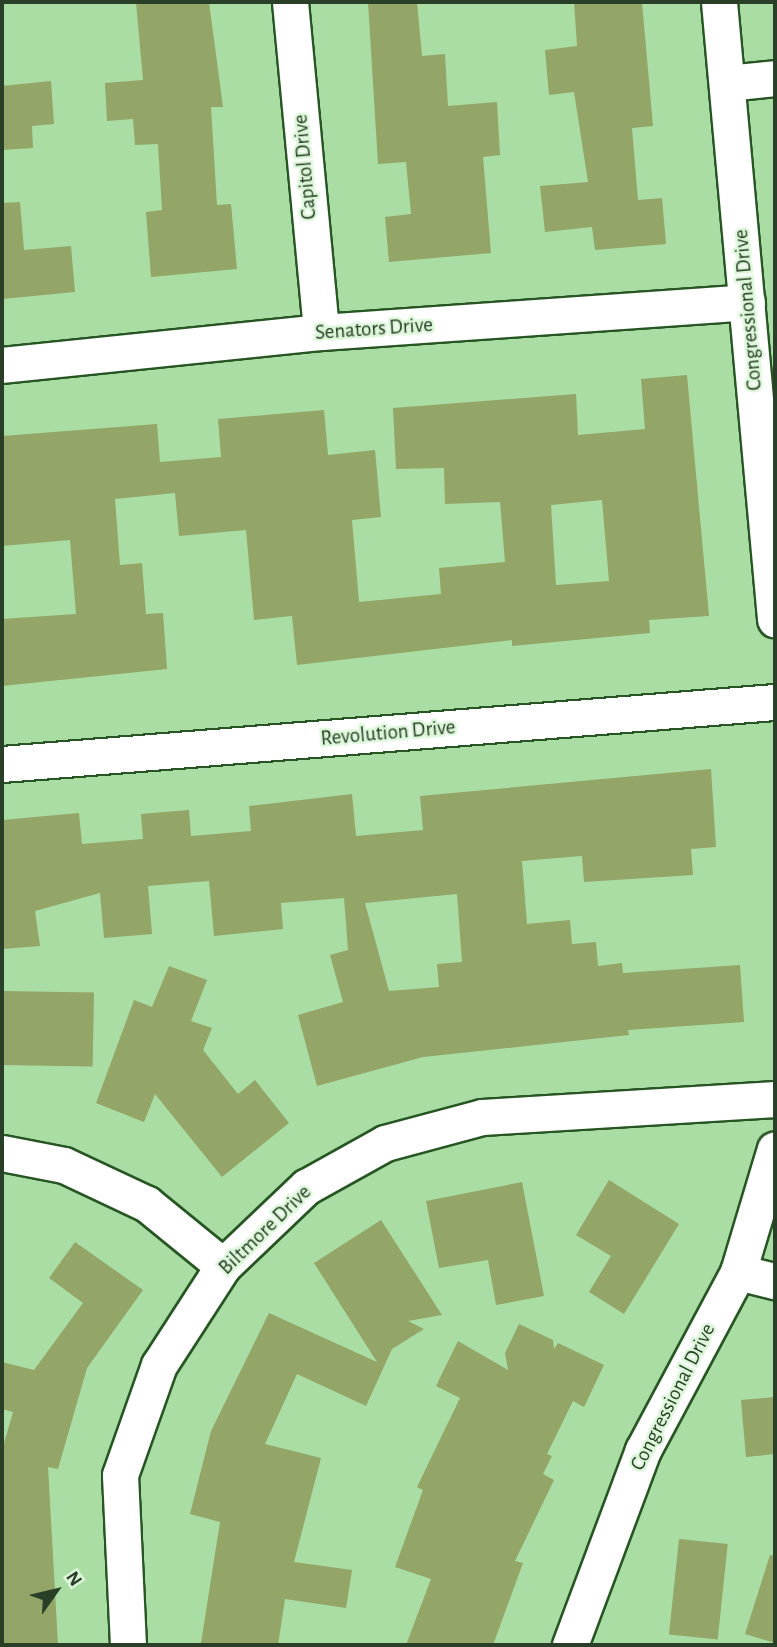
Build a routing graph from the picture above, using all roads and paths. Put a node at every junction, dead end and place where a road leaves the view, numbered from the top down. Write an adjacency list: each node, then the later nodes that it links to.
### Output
1 (290, 2): 6 (street, Capitol Drive)
2 (719, 2): 4 (street, Congressional Drive)
3 (775, 78): 4 (street)
4 (727, 83): 5 (street, Congressional Drive)
5 (747, 302): 6 (street, Senators Drive); 8 (street, Congressional Drive)
6 (321, 332): 7 (street, Senators Drive)
7 (2, 365)
8 (775, 619)
9 (775, 702): 10 (street, Revolution Drive)
10 (2, 764)
11 (775, 1099): 14 (street, Biltmore Drive)
12 (775, 1149): 15 (street, Congressional Drive)
13 (2, 1153): 14 (street)
14 (223, 1266): 17 (street, Biltmore Drive)
15 (738, 1272): 16 (street); 18 (street, Congressional Drive)
16 (775, 1281)
17 (128, 1645)
18 (570, 1645)

